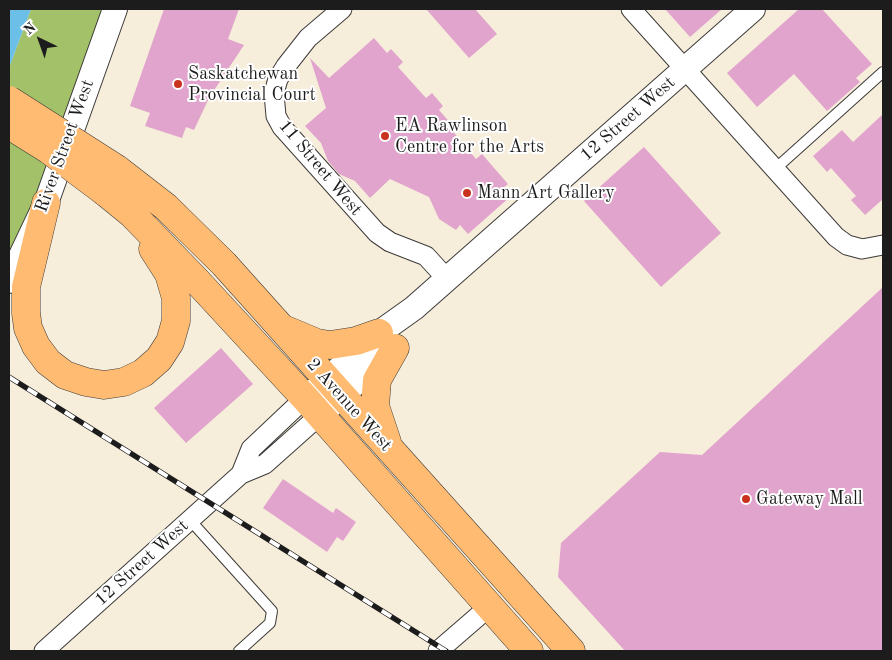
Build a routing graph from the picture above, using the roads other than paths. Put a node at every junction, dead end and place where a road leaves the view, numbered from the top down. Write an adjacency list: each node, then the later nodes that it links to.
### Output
1 (115, 9): 11 (street, River Street West)
2 (342, 9): 13 (street, 11 Street West)
3 (631, 9): 5 (street)
4 (752, 9): 5 (street, 12 Street West)
5 (684, 69): 9 (street); 13 (street, 12 Street West)
6 (883, 72): 9 (lane)
7 (9, 100): 10 (highway, bridge)
8 (9, 125): 10 (highway, bridge)
9 (774, 170): 12 (street)
10 (111, 180): 11 (highway); 15 (highway, 2 Avenue West); 18 (highway, 2 Avenue West)
11 (46, 203): 14 (street, River Street West)
12 (883, 245)
13 (447, 279): 16 (street, 12 Street West)
14 (9, 281)
15 (281, 327): 16 (highway); 17 (highway, 2 Avenue West)
16 (387, 340): 17 (street, 12 Street West); 19 (highway)
17 (334, 388): 18 (street, 12 Street West); 19 (highway, 2 Avenue West)
18 (313, 407): 20 (street, 12 Street West); 21 (highway, 2 Avenue West)
19 (390, 450): 26 (highway, 2 Avenue West)
20 (190, 520): 22 (street, 12 Street West); 23 (lane)
21 (490, 606): 24 (street); 25 (highway, 2 Avenue West)
22 (44, 651)
23 (239, 651)
24 (438, 651)
25 (529, 651)
26 (571, 651)

